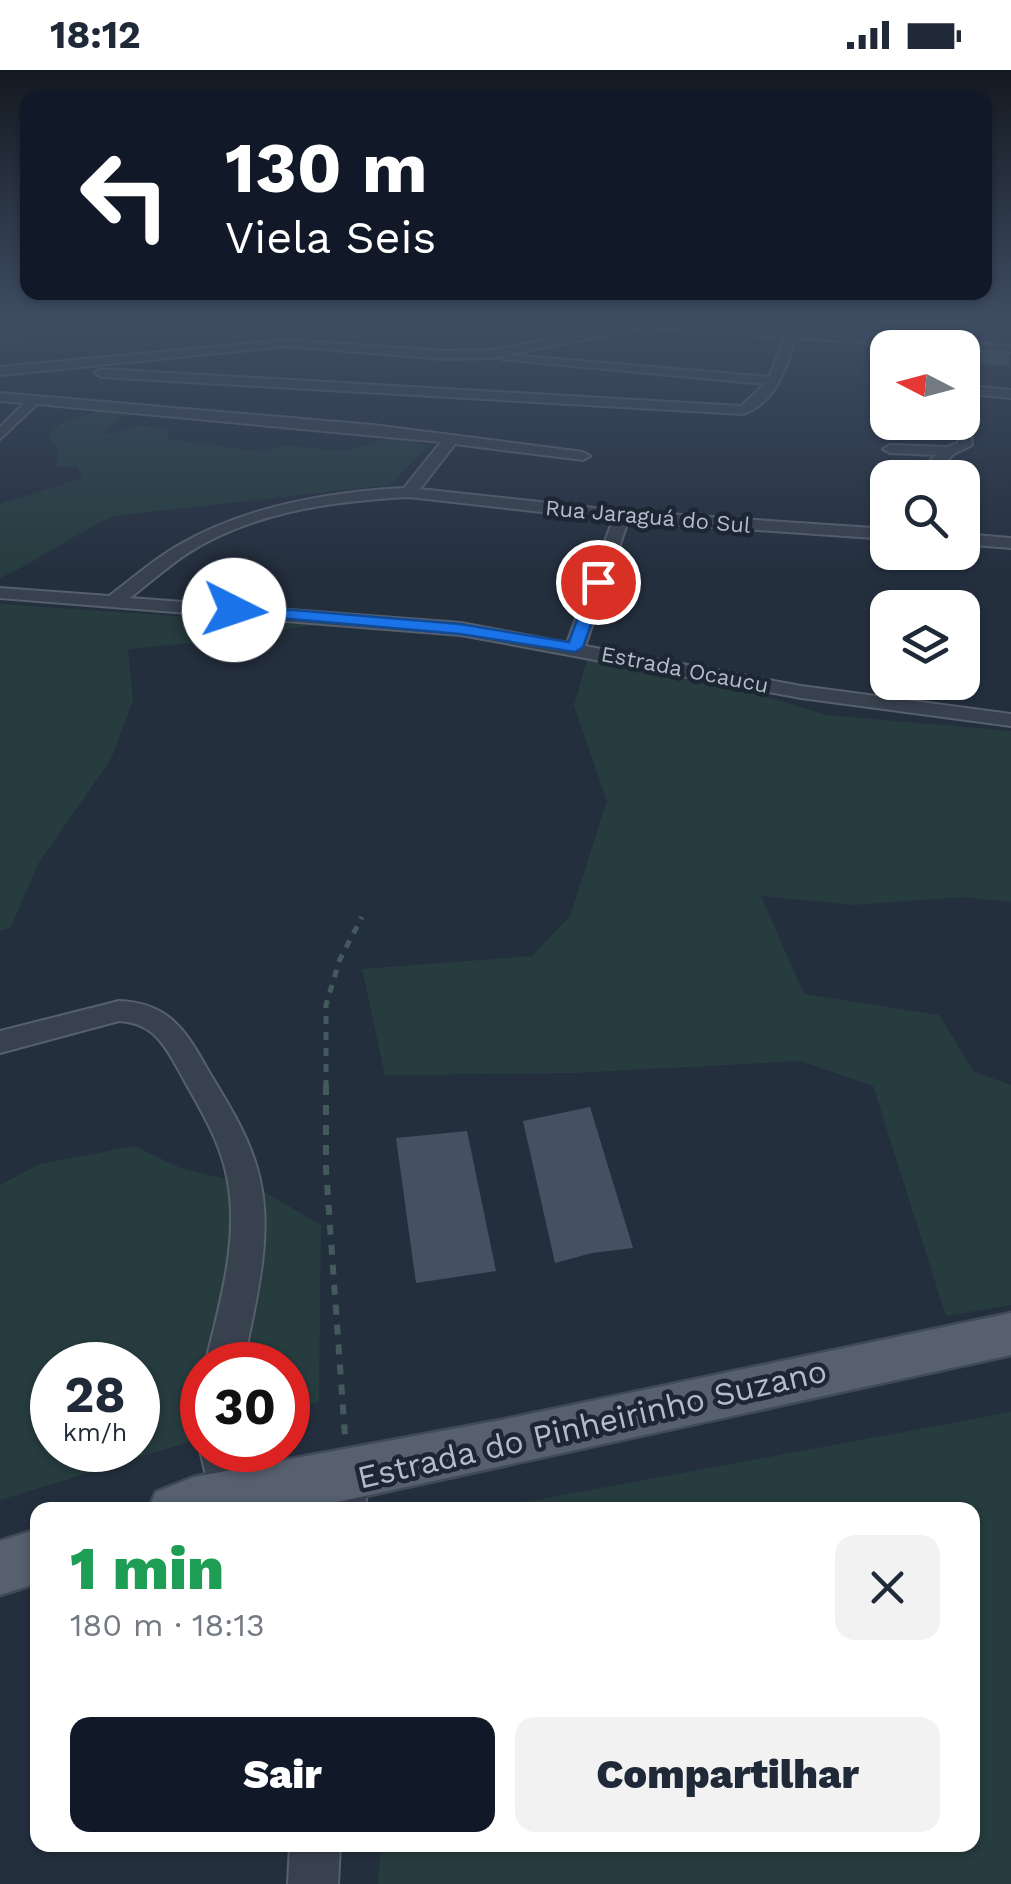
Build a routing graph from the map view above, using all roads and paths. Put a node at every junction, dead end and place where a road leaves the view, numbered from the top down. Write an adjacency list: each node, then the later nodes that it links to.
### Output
1 (29, 405): 5 (street)
2 (95, 405): 6 (street)
3 (616, 405): 4 (street)
4 (756, 405)
5 (0, 434)
6 (452, 438): 10 (street); 12 (street)
7 (968, 440): 9 (street)
8 (890, 449): 9 (street)
9 (949, 451): 11 (street)
10 (582, 456)
11 (939, 460)
12 (409, 492): 13 (street, Rua Jaraguá do Sul); 18 (street, Rua Jaraguá do Sul)
13 (622, 516): 14 (street, Rua Jaraguá do Sul); 19 (street)
14 (870, 533)
15 (980, 541): 16 (street)
16 (1011, 543)
17 (0, 593): 18 (street, Estrada Ocaucu)
18 (114, 601): 19 (street, Estrada Ocaucu)
19 (575, 647): 20 (street, Estrada Ocaucu)
20 (1011, 720)
21 (362, 917): 26 (path)
22 (0, 1042): 24 (street)
23 (1011, 1334): 26 (main road, Estrada do Pinheirinho Suzano)
24 (229, 1342)
25 (225, 1474): 26 (main road, Estrada do Pinheirinho Suzano); 27 (main road, Estrada do Pinheirinho Suzano)
26 (347, 1494)
27 (185, 1502)
28 (30, 1559): 29 (main road)
29 (0, 1568)
30 (315, 1852): 31 (street)
31 (313, 1884)

